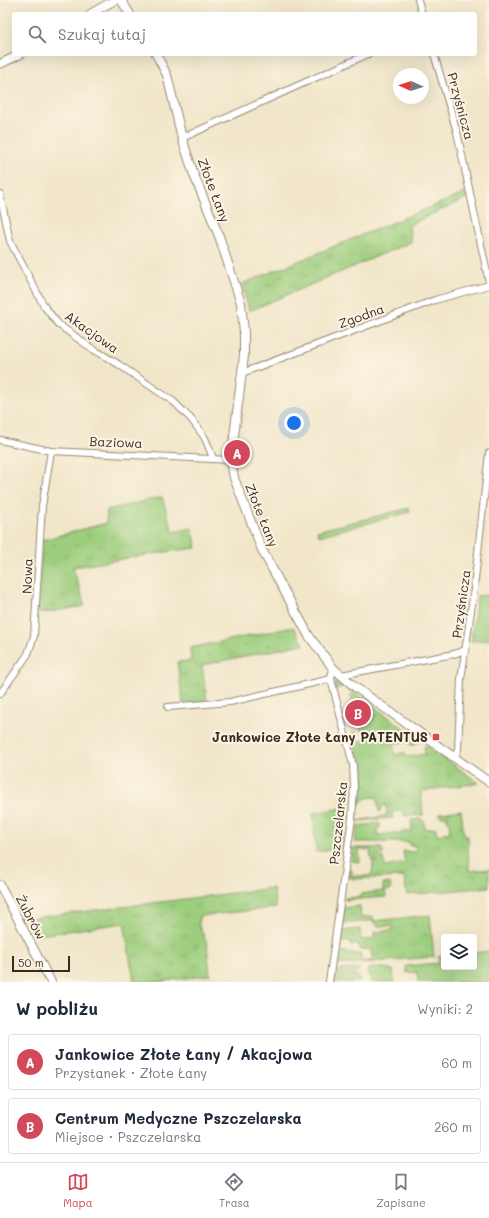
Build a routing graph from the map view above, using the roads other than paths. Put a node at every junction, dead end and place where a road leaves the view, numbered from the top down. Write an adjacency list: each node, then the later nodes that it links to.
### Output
1 (114, 0): 4 (street)
2 (121, 0): 5 (street)
3 (418, 0): 6 (street)
4 (93, 12)
5 (129, 12)
6 (421, 12)
7 (17, 56): 11 (street)
8 (157, 56): 12 (street, Złote Łany)
9 (364, 56): 12 (street)
10 (435, 56): 14 (street, Przyśnicza)
11 (0, 64)
12 (182, 138): 15 (street, Złote Łany)
13 (0, 194): 19 (street, Akacjowa)
14 (489, 283): 15 (street, Zgodna)
15 (242, 373): 20 (street, Złote Łany)
16 (0, 440): 17 (street, Baziowa)
17 (51, 451): 19 (street, Baziowa); 25 (street, Nowa)
18 (489, 454): 21 (street, Przyśnicza)
19 (213, 458): 20 (street, Baziowa)
20 (231, 460): 22 (street, Złote Łany)
21 (465, 650): 23 (street); 27 (street, Przyśnicza)
22 (333, 668): 23 (street, Złote Łany); 24 (street, Pszczelarska)
23 (341, 676): 27 (street, Złote Łany)
24 (331, 679): 26 (street); 31 (street, Pszczelarska)
25 (0, 694)
26 (168, 707)
27 (455, 758): 28 (street, Złote Łany)
28 (489, 782)
29 (0, 885): 30 (street, Żubrów)
30 (51, 982)
31 (329, 982)

